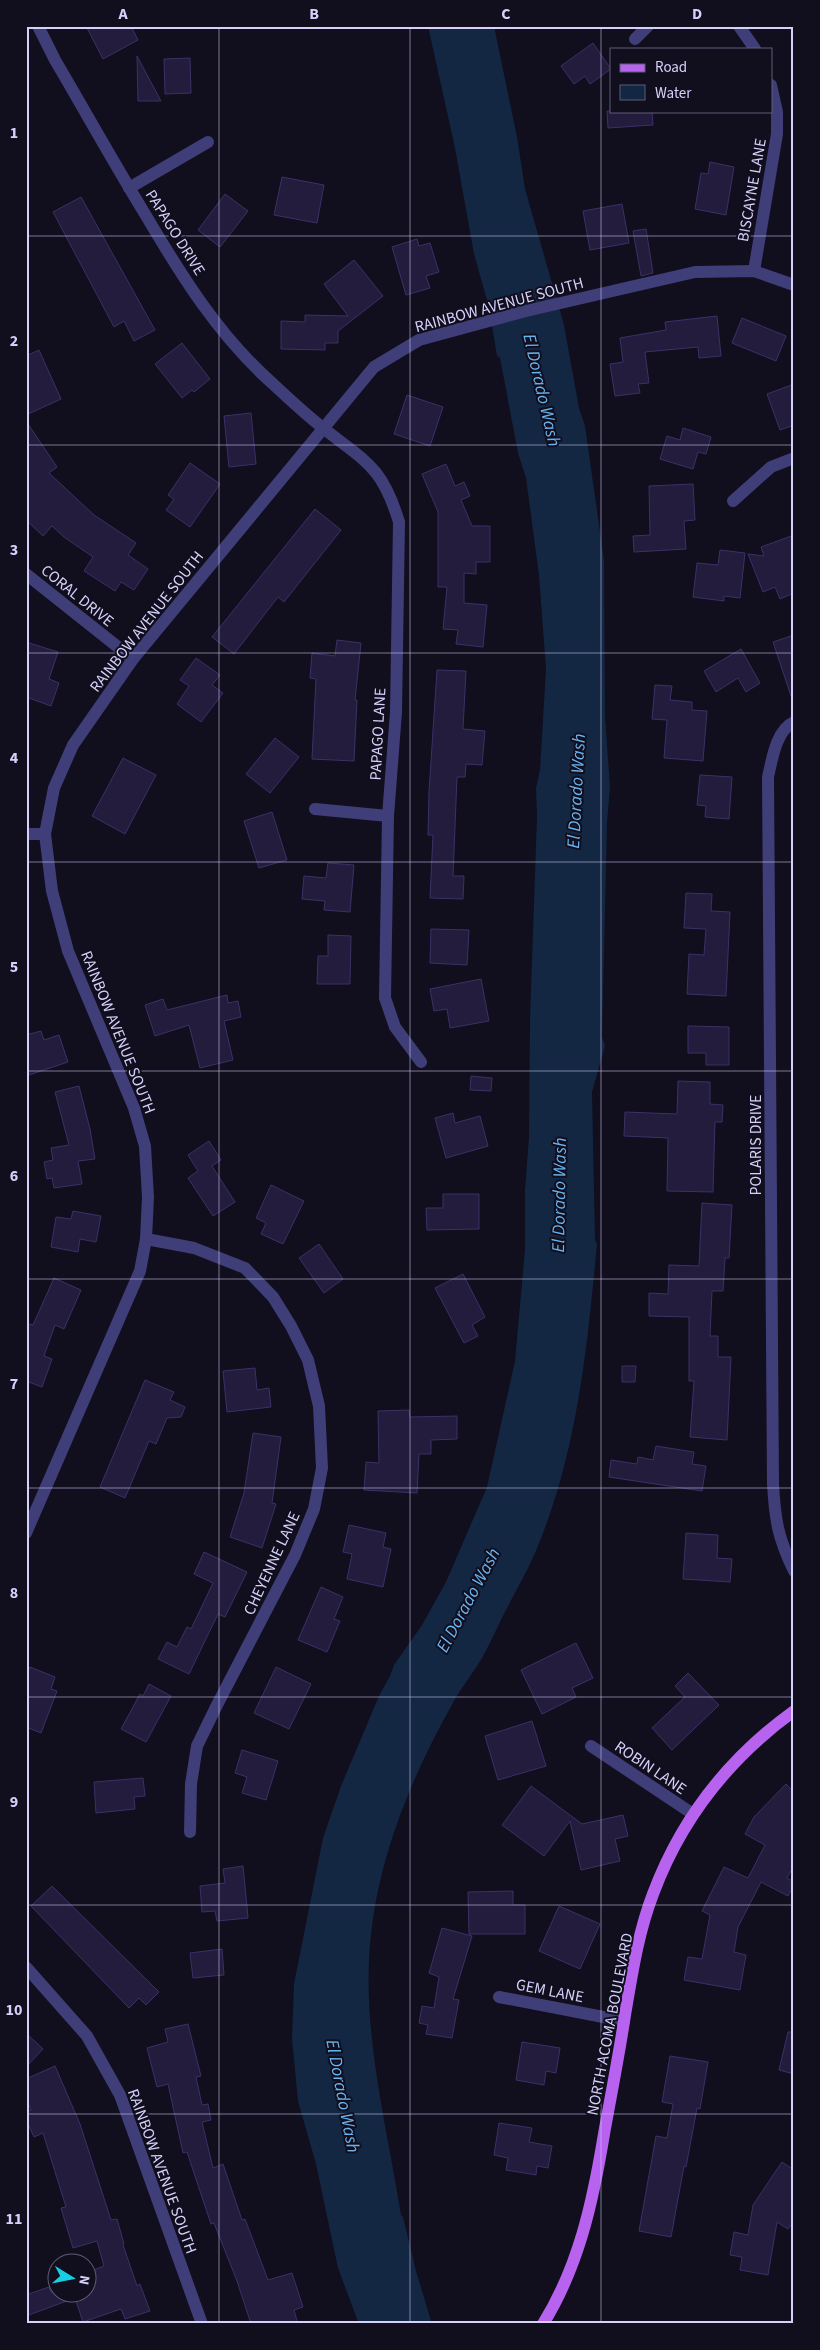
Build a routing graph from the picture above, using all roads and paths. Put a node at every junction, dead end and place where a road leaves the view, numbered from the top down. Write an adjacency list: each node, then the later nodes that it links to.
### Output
1 (38, 26): 8 (street, PAPAGO DRIVE)
2 (648, 26): 4 (street)
3 (740, 26): 5 (street)
4 (635, 39)
5 (754, 48)
6 (772, 90): 9 (street, BISCAYNE LANE)
7 (208, 142): 8 (street)
8 (129, 188): 11 (street, PAPAGO DRIVE)
9 (754, 271): 10 (street); 11 (street, RAINBOW AVENUE SOUTH)
10 (794, 285)
11 (322, 428): 15 (street, RAINBOW AVENUE SOUTH); 18 (street, PAPAGO LANE)
12 (794, 458): 13 (street)
13 (733, 501)
14 (26, 574): 15 (street, CORAL DRIVE)
15 (133, 659): 20 (street, RAINBOW AVENUE SOUTH)
16 (794, 722): 24 (street, POLARIS DRIVE)
17 (315, 809): 18 (street)
18 (388, 816): 21 (street, PAPAGO LANE)
19 (26, 834): 20 (street)
20 (44, 834): 22 (street, RAINBOW AVENUE SOUTH)
21 (421, 1062)
22 (146, 1239): 23 (street, RAINBOW AVENUE SOUTH); 28 (street, CHEYENNE LANE)
23 (26, 1533)
24 (794, 1571)
25 (794, 1711): 27 (main road, NORTH ACOMA BOULEVARD)
26 (591, 1746): 27 (street, ROBIN LANE)
27 (693, 1814): 31 (main road, NORTH ACOMA BOULEVARD)
28 (190, 1832)
29 (26, 1966): 32 (street, RAINBOW AVENUE SOUTH)
30 (499, 1997): 31 (street, GEM LANE)
31 (624, 2021): 33 (main road, NORTH ACOMA BOULEVARD)
32 (202, 2324)
33 (543, 2324)

